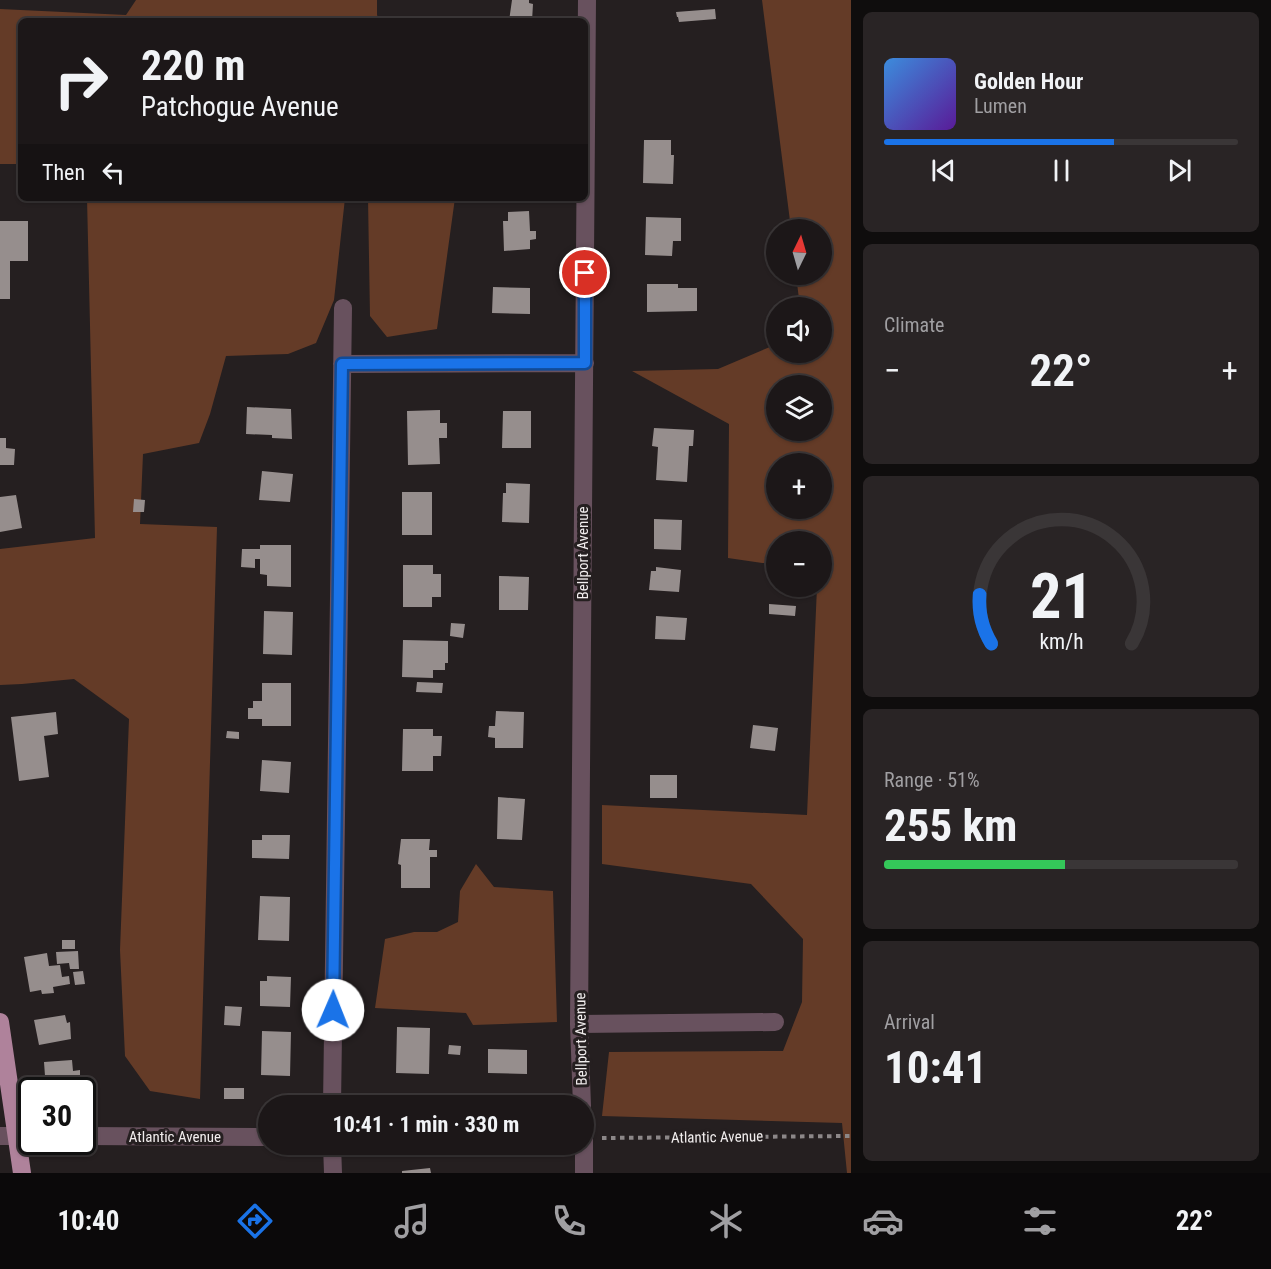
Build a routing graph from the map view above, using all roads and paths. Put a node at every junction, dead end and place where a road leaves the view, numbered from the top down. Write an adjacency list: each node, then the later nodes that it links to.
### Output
1 (587, 0): 2 (street, Bellport Avenue)
2 (587, 18)
3 (586, 201): 5 (street, Bellport Avenue)
4 (343, 308): 6 (street)
5 (585, 363): 6 (street); 9 (street, Bellport Avenue)
6 (342, 364): 10 (street)
7 (0, 1022): 12 (main road)
8 (775, 1022): 9 (street)
9 (579, 1024): 11 (street, Bellport Avenue)
10 (332, 1095)
11 (582, 1095)
12 (16, 1136): 19 (main road)
13 (96, 1136): 15 (street, Atlantic Avenue)
14 (851, 1136): 16 (path, Atlantic Avenue)
15 (258, 1137)
16 (594, 1137)
17 (332, 1155): 20 (street)
18 (584, 1155): 21 (street)
19 (22, 1173)
20 (333, 1173)
21 (584, 1173)

